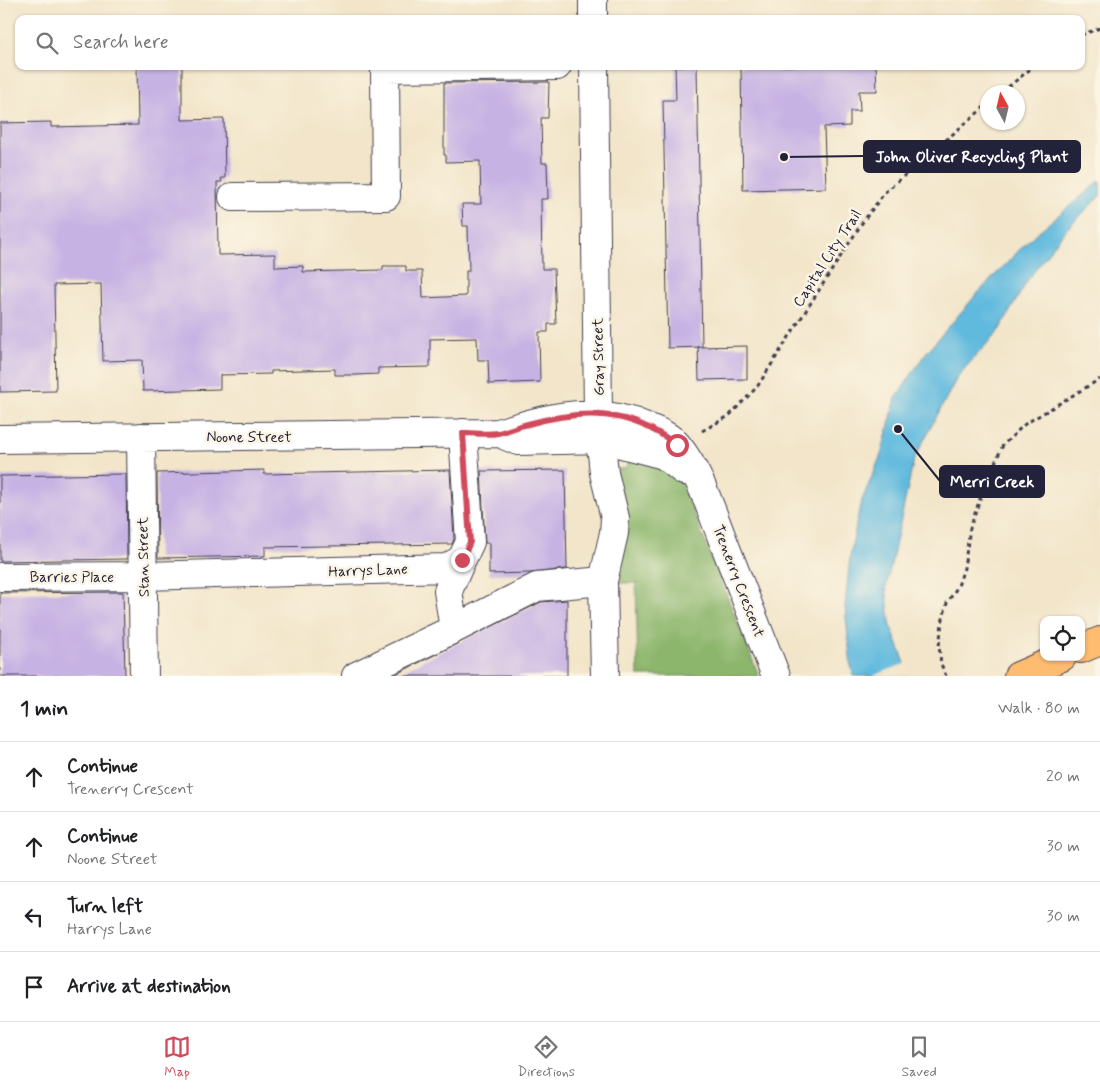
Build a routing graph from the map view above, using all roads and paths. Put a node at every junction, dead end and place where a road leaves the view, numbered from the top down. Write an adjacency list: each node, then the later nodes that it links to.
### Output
1 (593, 0): 2 (street)
2 (593, 15)
3 (1100, 28): 4 (path)
4 (1085, 34)
5 (385, 70): 10 (street)
6 (594, 70): 12 (street, Gray Street)
7 (1029, 70): 8 (path)
8 (1011, 85)
9 (980, 111): 14 (path, Capital City Trail)
10 (233, 197)
11 (1100, 379): 30 (path)
12 (600, 426): 13 (street, Noone Street); 20 (street, Gray Street); 29 (street, Trenerry Crescent)
13 (463, 433): 15 (street, Noone Street); 17 (street)
14 (697, 433)
15 (141, 438): 16 (street, Noone Street); 18 (street, Stan Street)
16 (0, 439)
17 (462, 560): 18 (street, Harrys Lane); 21 (street)
18 (143, 576): 19 (street, Barries Place); 26 (street, Stan Street)
19 (0, 577)
20 (603, 581): 21 (street); 28 (street, Gray Street)
21 (454, 629): 27 (street)
22 (1100, 641): 23 (highway)
23 (1085, 647)
24 (1053, 661): 25 (highway)
25 (1022, 674)
26 (144, 676)
27 (356, 676)
28 (605, 676)
29 (776, 676)
30 (946, 676)

